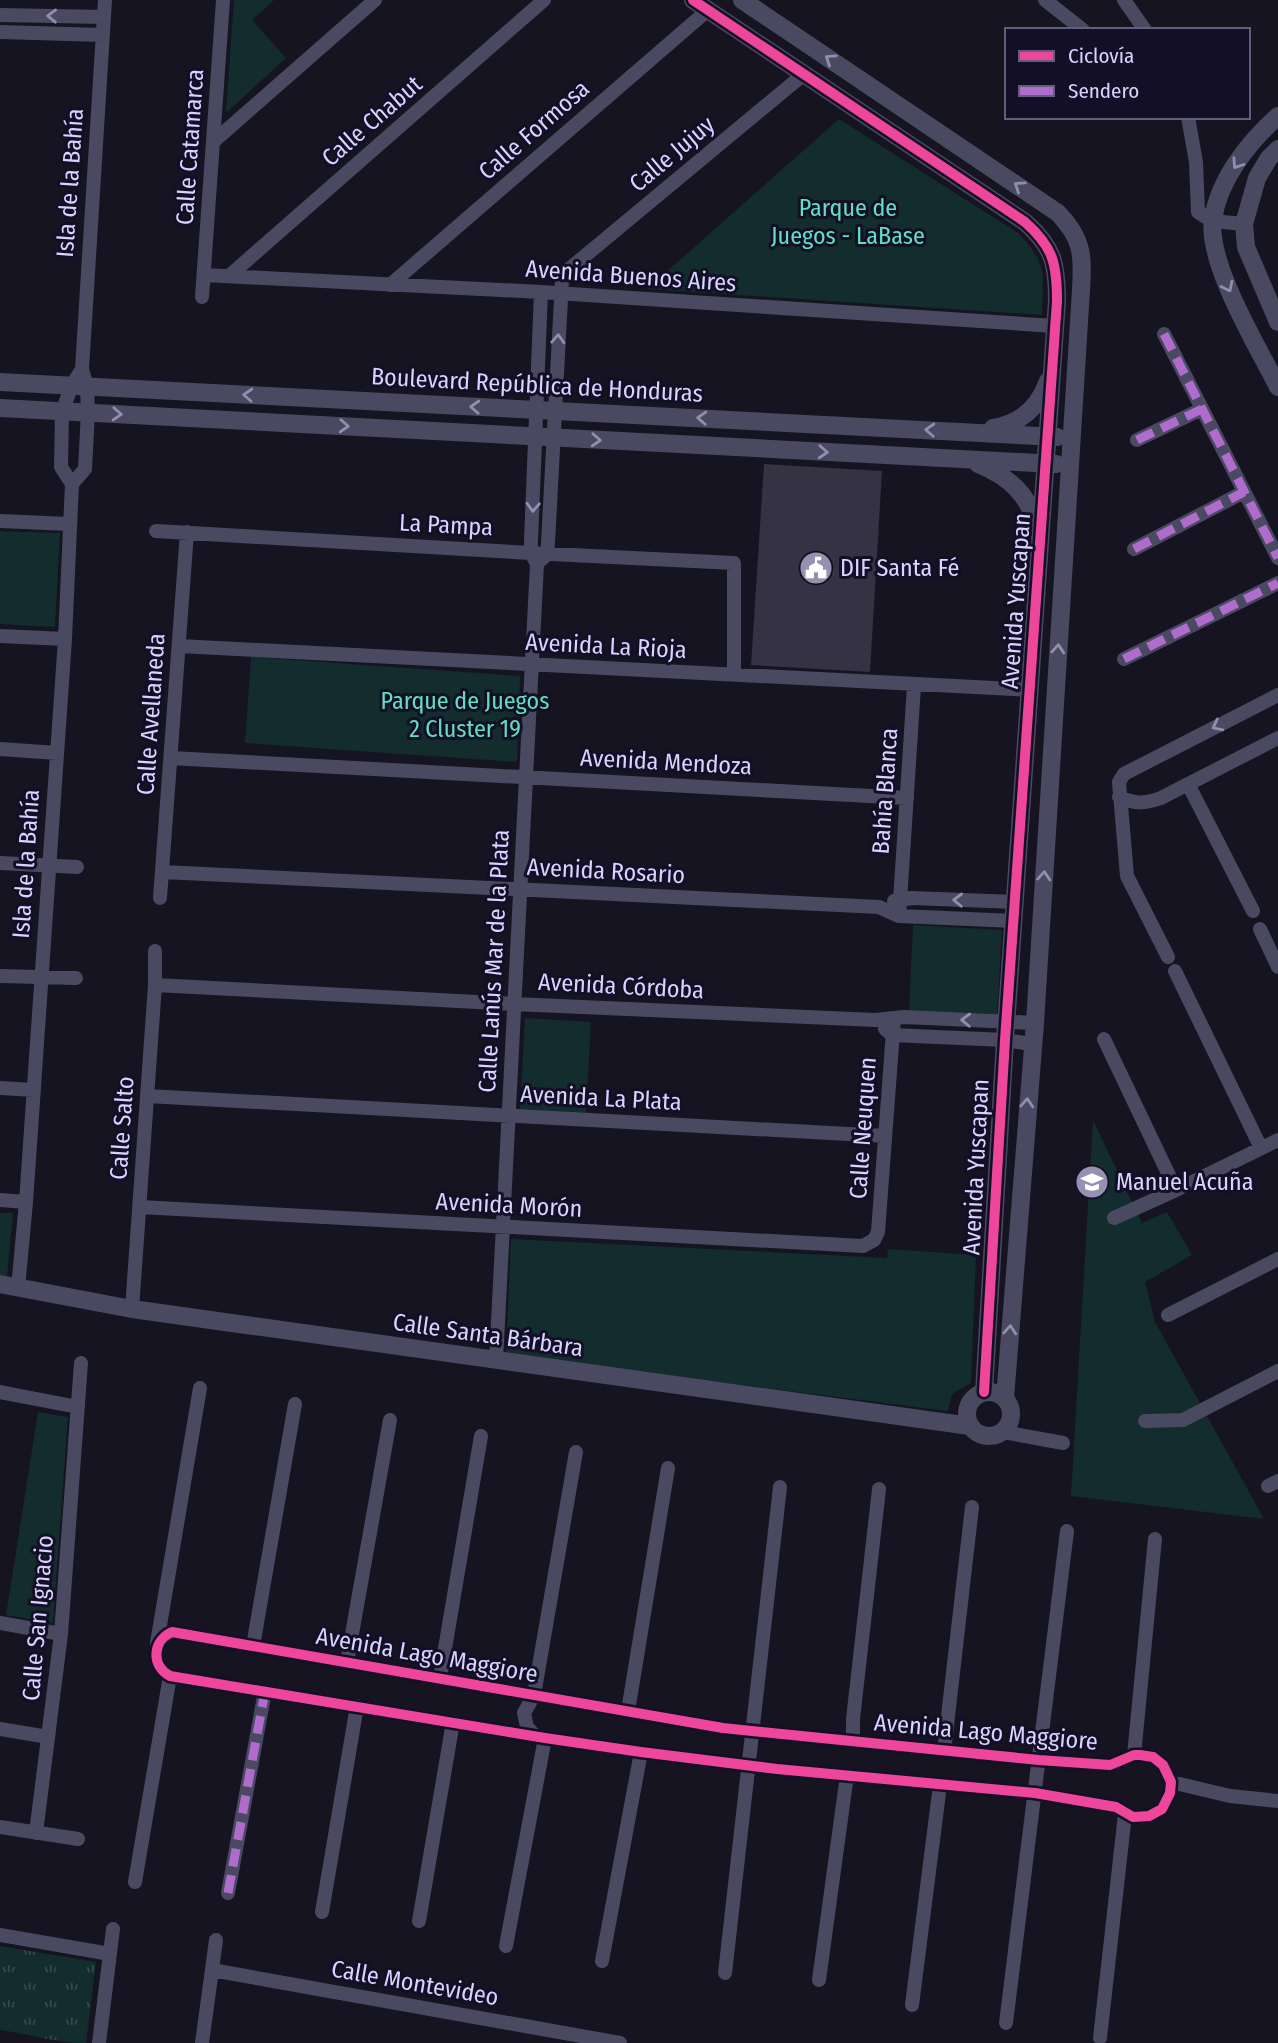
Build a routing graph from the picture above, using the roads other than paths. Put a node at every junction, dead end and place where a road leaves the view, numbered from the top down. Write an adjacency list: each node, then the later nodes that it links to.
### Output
1 (105, 0): 10 (street, Isla de la Bahía)
2 (223, 0): 18 (street, Calle Catamarca)
3 (375, 0): 18 (street)
4 (544, 0): 24 (street, Calle Chabut)
5 (741, 0): 43 (street, Avenida Yuscapan, one-way to 5)
6 (1045, 0): 11 (street)
7 (1124, 0): 12 (street)
8 (700, 5): 15 (street, Avenida Yuscapan); 25 (street, Calle Formosa)
9 (0, 15): 10 (street, one-way to 9)
10 (104, 18): 14 (street, Isla de la Bahía)
11 (1080, 28)
12 (1144, 28)
13 (0, 32): 14 (street)
14 (103, 35): 34 (street, Isla de la Bahía)
15 (804, 74): 22 (street, Calle Jujuy); 30 (street, Avenida Yuscapan)
16 (1278, 116): 21 (street, one-way to 21)
17 (1188, 119): 21 (street)
18 (213, 142): 23 (street, Calle Catamarca)
19 (1278, 149): 20 (street)
20 (1245, 216): 21 (street); 29 (street)
21 (1212, 221): 35 (street, one-way to 35)
22 (568, 270): 27 (street, Calle Lanús Mar de la Plata)
23 (204, 275): 24 (street, Avenida Buenos Aires); 28 (street, Calle Catamarca)
24 (229, 276): 25 (street, Avenida Buenos Aires)
25 (390, 285): 26 (street, Avenida Buenos Aires)
26 (541, 292): 27 (street, Avenida Buenos Aires); 38 (street, Calle Lanús Mar de la Plata)
27 (561, 294): 30 (street, Avenida Buenos Aires); 38 (street, Calle Lanús Mar de la Plata, one-way to 27)
28 (202, 297)
29 (1278, 322)
30 (1055, 326): 32 (street, Avenida Yuscapan)
31 (1164, 334): 37 (street)
32 (1052, 368): 41 (street); 42 (street, Avenida Yuscapan)
33 (0, 382): 34 (street, Boulevard República de Honduras)
34 (79, 386): 38 (street, Boulevard República de Honduras, one-way to 34); 39 (street, Isla de la Bahía); 40 (street, Isla de la Bahía)
35 (1278, 387)
36 (0, 408): 39 (street)
37 (1202, 409): 45 (street); 50 (street)
38 (546, 410): 41 (street, Boulevard República de Honduras, one-way to 38); 44 (street, Calle Lanús Mar de la Plata)
39 (62, 412): 40 (street); 49 (street, Isla de la Bahía)
40 (89, 412): 44 (street, one-way to 44); 49 (street, Isla de la Bahía)
41 (965, 432): 42 (street, Boulevard República de Honduras)
42 (1048, 436): 43 (street, Boulevard República de Honduras); 47 (street, Avenida Yuscapan)
43 (1071, 437): 48 (street, Avenida Yuscapan)
44 (545, 438): 46 (street, one-way to 46); 57 (street, Calle Lanús Mar de la Plata)
45 (1137, 440)
46 (965, 459): 47 (street); 55 (street)
47 (1046, 463): 48 (street); 55 (street, Avenida Yuscapan)
48 (1069, 464): 102 (street, Avenida Yuscapan, one-way to 48)
49 (72, 484): 52 (street, Isla de la Bahía)
50 (1244, 492): 56 (street); 58 (street)
51 (0, 521): 52 (street)
52 (69, 524): 61 (street, Isla de la Bahía)
53 (156, 531): 54 (street, La Pampa)
54 (187, 532): 57 (street, La Pampa); 62 (street, Calle Avellaneda)
55 (1040, 549): 67 (street, Avenida Yuscapan)
56 (1134, 549)
57 (538, 557): 64 (street, Calle Lanús Mar de la Plata); 65 (street, La Pampa)
58 (1278, 558)
59 (1278, 583): 63 (street)
60 (0, 636): 61 (street)
61 (65, 639): 71 (street, Isla de la Bahía)
62 (179, 646): 64 (street, Avenida La Rioja); 72 (street, Calle Avellaneda)
63 (1124, 659)
64 (532, 665): 65 (street, Avenida La Rioja); 73 (street, Calle Lanús Mar de la Plata)
65 (734, 675): 66 (street, Avenida La Rioja)
66 (914, 686): 67 (street, Avenida La Rioja); 76 (street, Bahía Blanca)
67 (1031, 690): 84 (street, Avenida Yuscapan)
68 (1278, 695): 75 (street, one-way to 75)
69 (1277, 742): 74 (street)
70 (0, 750): 71 (street)
71 (57, 752): 78 (street, Isla de la Bahía)
72 (171, 758): 73 (street, Avenida Mendoza); 80 (street, Calle Avellaneda)
73 (526, 778): 76 (street, Avenida Mendoza); 81 (street, Calle Lanús Mar de la Plata)
74 (1188, 784): 75 (street); 86 (street)
75 (1119, 797): 91 (street)
76 (907, 798): 83 (street, Bahía Blanca)
77 (0, 863): 78 (street)
78 (49, 866): 79 (street); 96 (street, Isla de la Bahía)
79 (78, 867)
80 (163, 872): 81 (street, Avenida Rosario); 82 (street, Calle Avellaneda)
81 (520, 889): 85 (street, Avenida Rosario); 98 (street, Calle Lanús Mar de la Plata)
82 (160, 898)
83 (900, 899): 84 (street, Avenida Rosario, one-way to 83); 85 (street, Avenida Rosario); 87 (street, Bahía Blanca)
84 (1016, 902): 88 (street, Avenida Yuscapan)
85 (879, 907): 87 (street, Avenida Rosario)
86 (1253, 911)
87 (899, 916): 88 (street, Avenida Rosario)
88 (1015, 921): 101 (street, Avenida Yuscapan)
89 (1260, 929): 92 (street)
90 (155, 951): 97 (street, Calle Salto)
91 (1168, 957)
92 (1278, 967)
93 (1175, 971): 113 (street)
94 (0, 976): 96 (street)
95 (76, 978): 96 (street)
96 (41, 979): 108 (street, Isla de la Bahía)
97 (155, 985): 98 (street, Avenida Córdoba); 109 (street, Calle Salto)
98 (514, 1004): 100 (street, Avenida Córdoba); 110 (street, Calle Lanús Mar de la Plata)
99 (894, 1018): 100 (street, Avenida Córdoba); 101 (street, Avenida Córdoba, one-way to 99); 103 (street, Calle Neuquen)
100 (875, 1020): 103 (street)
101 (1006, 1021): 102 (street, Avenida Córdoba); 105 (street, Avenida Yuscapan)
102 (1035, 1023): 106 (street, Avenida Yuscapan)
103 (892, 1035): 105 (street); 111 (street, Calle Neuquen)
104 (1104, 1039): 114 (street)
105 (1005, 1040): 106 (street); 131 (street, Avenida Yuscapan)
106 (1031, 1044): 132 (street, Avenida Yuscapan, one-way to 106)
107 (0, 1088): 108 (street)
108 (34, 1090): 116 (street, Isla de la Bahía)
109 (147, 1096): 110 (street, Avenida La Plata); 117 (street, Calle Salto)
110 (508, 1115): 111 (street, Avenida La Plata); 119 (street, Calle Lanús Mar de la Plata)
111 (885, 1136): 120 (street, Calle Neuquen)
112 (1278, 1140): 113 (street)
113 (1261, 1148): 114 (street)
114 (1176, 1191): 118 (street)
115 (0, 1200): 116 (street)
116 (26, 1202): 123 (street, Isla de la Bahía)
117 (140, 1208): 119 (street, Avenida Morón); 124 (street, Calle Salto)
118 (1114, 1218)
119 (502, 1227): 120 (street, Avenida Morón); 126 (street, Calle Lanús Mar de la Plata)
120 (874, 1240)
121 (1278, 1259): 125 (street)
122 (0, 1284): 123 (street, Calle Santa Bárbara)
123 (18, 1288): 124 (street, Calle Santa Bárbara)
124 (132, 1309): 126 (street, Calle Santa Bárbara)
125 (1168, 1315)
126 (496, 1361): 137 (street, Calle Santa Bárbara)
127 (81, 1363): 134 (street, Calle San Ignacio)
128 (1278, 1371): 136 (street)
129 (200, 1388): 151 (street)
130 (0, 1392): 134 (street)
131 (984, 1392): 132 (street); 137 (street)
132 (1005, 1398): 138 (street)
133 (295, 1404): 150 (street)
134 (78, 1407): 149 (street, Calle San Ignacio)
135 (390, 1420): 152 (street)
136 (1145, 1421)
137 (970, 1426): 138 (street)
138 (1003, 1432): 140 (street)
139 (481, 1436): 154 (street)
140 (1063, 1443)
141 (576, 1452): 156 (street)
142 (668, 1468): 158 (street)
143 (780, 1487): 161 (street)
144 (879, 1489): 164 (street)
145 (972, 1507): 165 (street)
146 (1067, 1531): 168 (street)
147 (1155, 1539): 167 (street)
148 (0, 1623): 149 (street)
149 (61, 1634): 162 (street, Calle San Ignacio)
150 (253, 1646): 151 (street, Avenida Lago Maggiore); 152 (street, Avenida Lago Maggiore)
151 (156, 1651): 153 (street)
152 (347, 1662): 154 (street, Avenida Lago Maggiore)
153 (170, 1676): 155 (street); 179 (street)
154 (439, 1678): 156 (street, Avenida Lago Maggiore)
155 (265, 1691): 157 (street); 180 (street)
156 (534, 1695): 158 (street, Avenida Lago Maggiore); 163 (street)
157 (357, 1706): 159 (street); 181 (street)
158 (628, 1711): 161 (street, Avenida Lago Maggiore)
159 (453, 1722): 163 (street); 182 (street)
160 (0, 1729): 162 (street)
161 (752, 1731): 164 (street, Avenida Lago Maggiore); 169 (street)
162 (48, 1737): 177 (street, Calle San Ignacio)
163 (540, 1737): 166 (street); 186 (street)
164 (853, 1741): 165 (street, Avenida Lago Maggiore)
165 (944, 1751): 168 (street, Avenida Lago Maggiore)
166 (641, 1752): 169 (street); 188 (street)
167 (1133, 1755): 168 (street, Avenida Lago Maggiore); 171 (street, Avenida Lago Maggiore)
168 (1039, 1760): 173 (street)
169 (750, 1765): 170 (street); 190 (street)
170 (847, 1775): 172 (street); 191 (street)
171 (1171, 1782): 174 (street); 175 (street)
172 (940, 1785): 173 (street); 192 (street)
173 (1035, 1793): 175 (street); 193 (street)
174 (1278, 1801)
175 (1125, 1814): 194 (street)
176 (0, 1827): 177 (street)
177 (36, 1833): 178 (street)
178 (78, 1839)
179 (135, 1882)
180 (228, 1893)
181 (322, 1912)
182 (419, 1921)
183 (113, 1929): 187 (street)
184 (0, 1935): 187 (street)
185 (216, 1940): 189 (street)
186 (506, 1946)
187 (110, 1954): 196 (street)
188 (602, 1961)
189 (212, 1970): 195 (street, Calle Montevideo); 197 (street)
190 (725, 1973)
191 (819, 1980)
192 (912, 2005)
193 (1006, 2023)
194 (1100, 2038)
195 (613, 2042)
196 (99, 2043)
197 (202, 2043)

